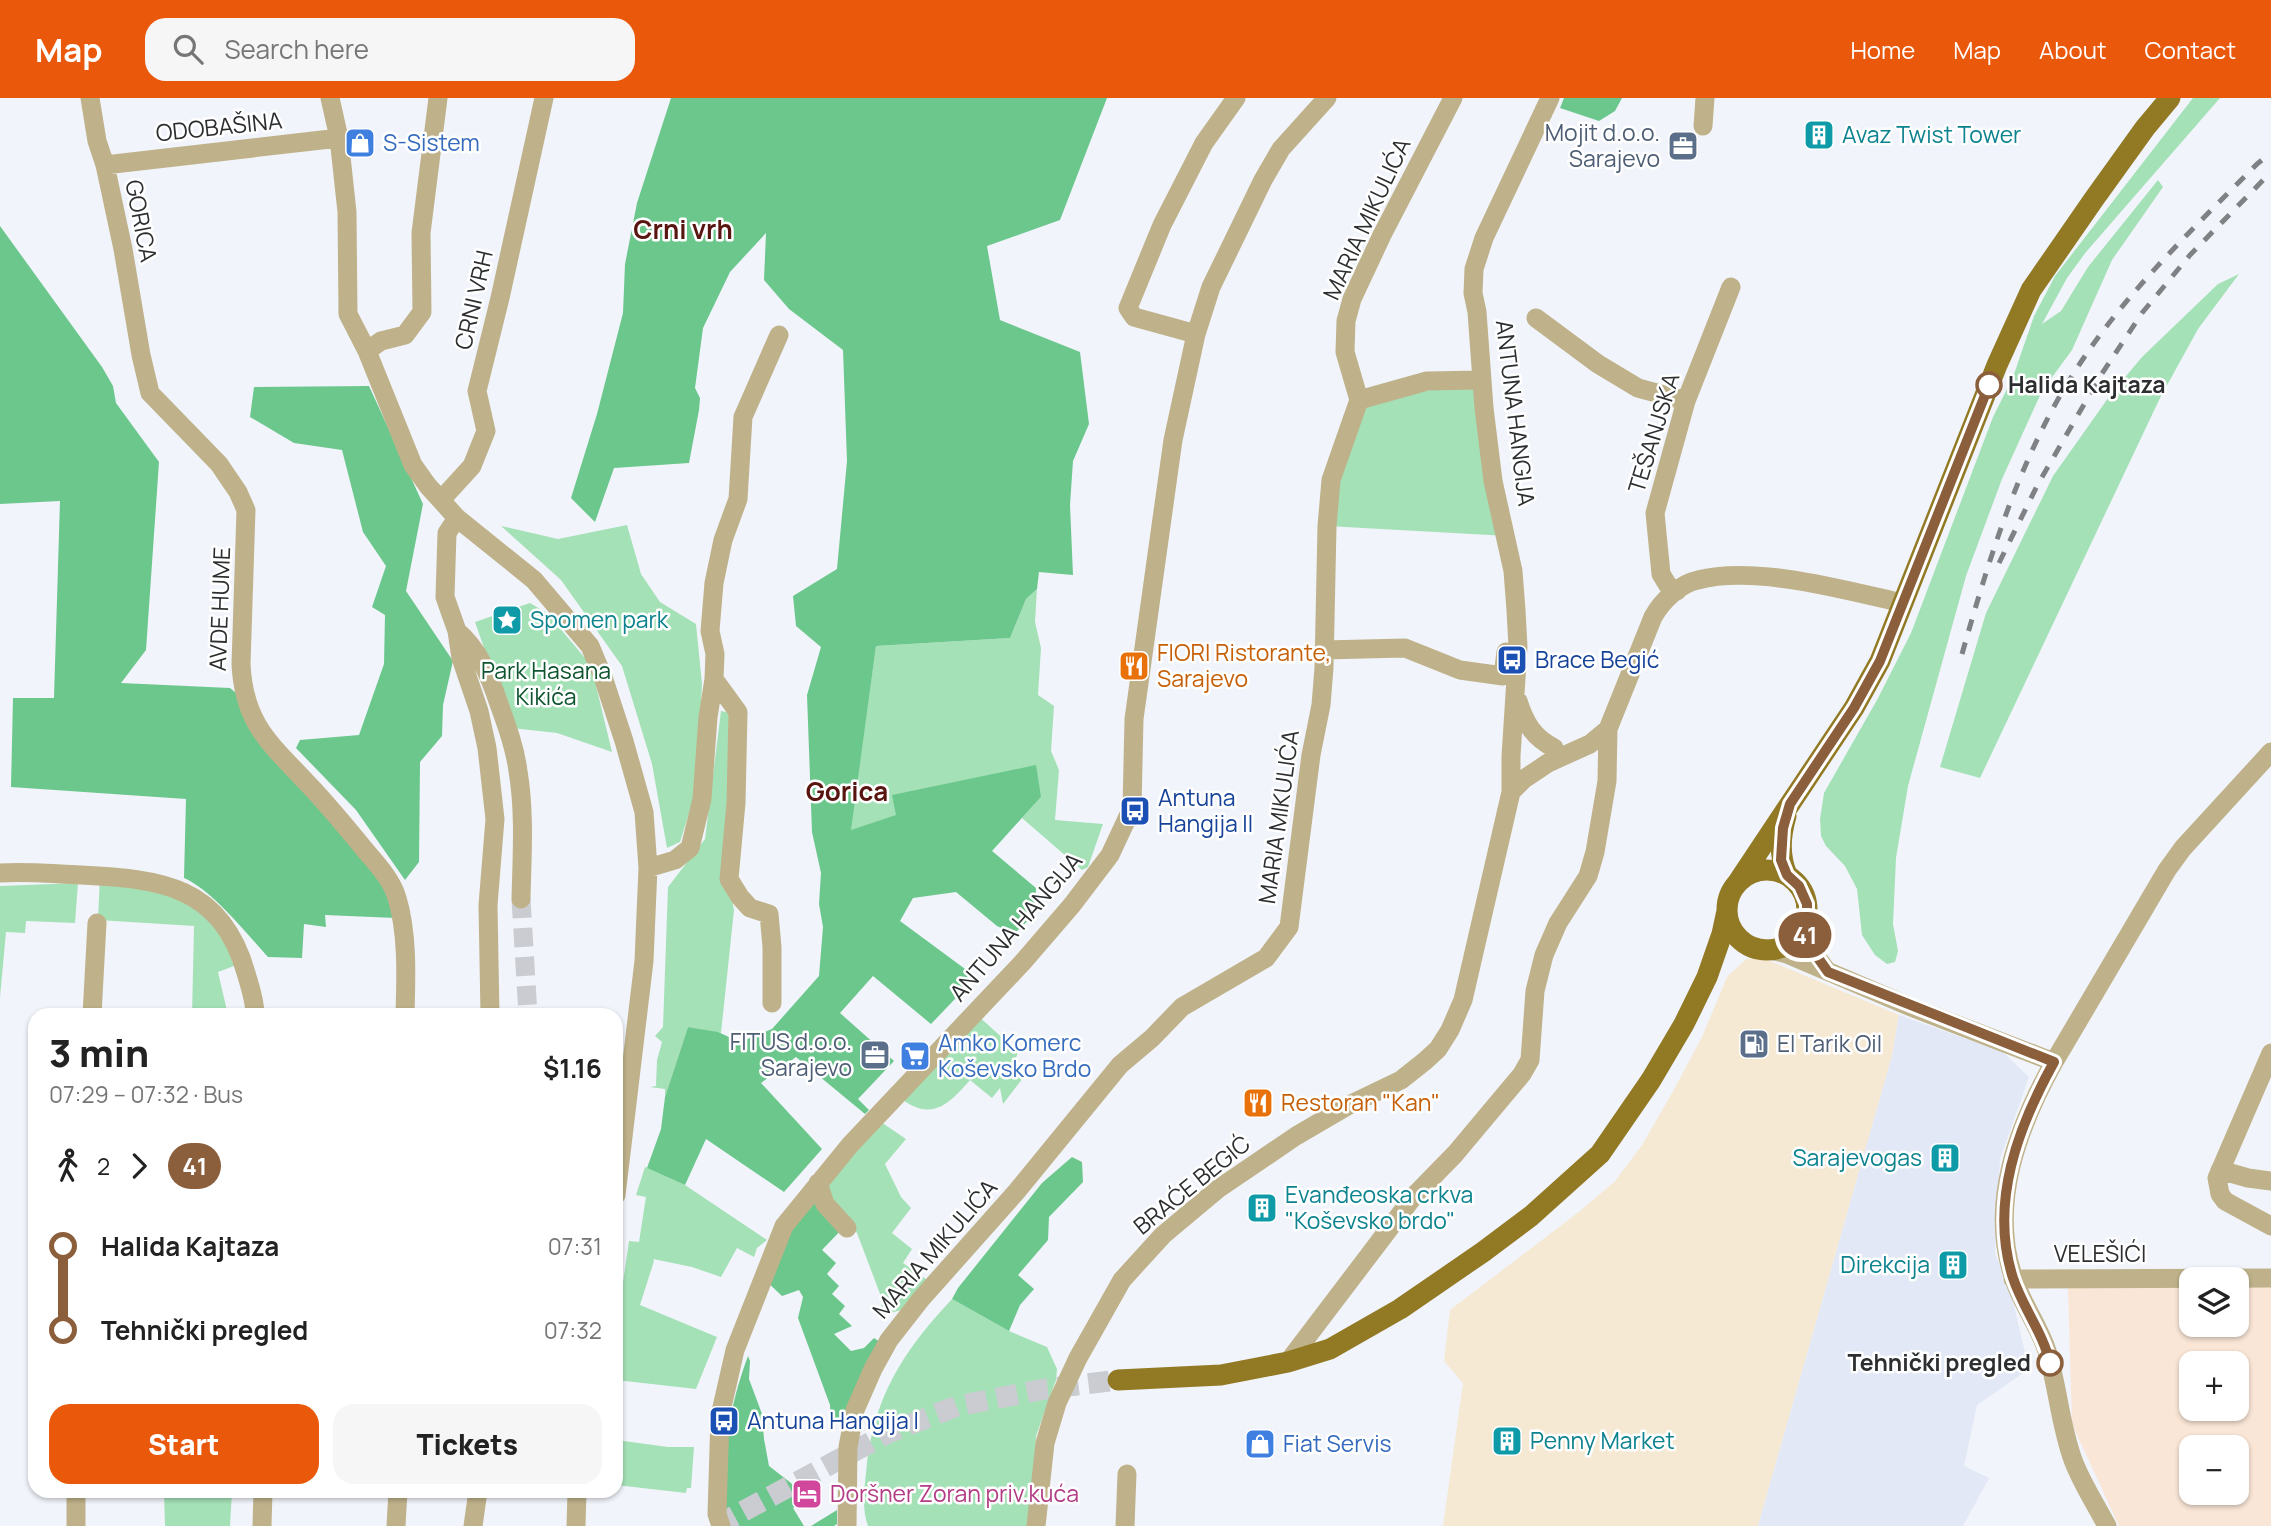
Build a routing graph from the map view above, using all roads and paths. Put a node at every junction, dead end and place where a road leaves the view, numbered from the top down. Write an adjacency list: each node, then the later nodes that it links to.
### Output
1 (90, 98): 13 (street, GORICA)
2 (438, 98): 18 (street)
3 (544, 98): 23 (street, CRNI VRH)
4 (1236, 98): 16 (street)
5 (1327, 98): 16 (street, ANTUNA HANGIJA)
6 (1453, 98): 21 (street, MARIA MIKULIĆA)
7 (1550, 98): 20 (street, ANTUNA HANGIJA)
8 (1705, 98): 11 (street)
9 (2171, 98): 27 (main road)
10 (333, 104): 12 (street)
11 (1703, 126)
12 (338, 138): 13 (street, ODOBAŠINA); 18 (street)
13 (105, 165): 19 (street, GORICA)
14 (1731, 287): 22 (street, TEŠANJSKA)
15 (1536, 318): 22 (street)
16 (1196, 334): 61 (street, ANTUNA HANGIJA)
17 (779, 335): 30 (street)
18 (367, 351): 23 (street)
19 (141, 355): 53 (street, AVDE HUME)
20 (1481, 380): 21 (street); 25 (street, ANTUNA HANGIJA)
21 (1359, 400): 29 (street, MARIA MIKULIĆA)
22 (1686, 401): 26 (street, TEŠANJSKA)
23 (441, 500): 24 (street)
24 (457, 518): 28 (street); 39 (street)
25 (1513, 571): 29 (street); 31 (street, ANTUNA HANGIJA)
26 (1677, 591): 27 (street); 32 (street)
27 (1902, 603): 38 (main road)
28 (457, 631): 43 (street); 54 (street)
29 (1324, 650): 80 (street, MARIA MIKULIĆA)
30 (714, 679): 39 (street); 50 (street)
31 (1515, 692): 33 (street); 36 (street, ANTUNA HANGIJA)
32 (1608, 729): 34 (street); 66 (street)
33 (1554, 748): 34 (street); 36 (street)
34 (1580, 750): 37 (street)
35 (2271, 752): 56 (street)
36 (1511, 756): 37 (street, ANTUNA HANGIJA)
37 (1511, 792): 81 (street, BRAĆE BEGIĆ)
38 (1790, 804): 41 (main road); 42 (main road)
39 (648, 869): 58 (street)
40 (0, 873): 52 (street)
41 (1787, 875): 42 (main road); 46 (main road)
42 (1736, 885): 44 (main road)
43 (521, 899)
44 (1727, 911): 47 (main road); 49 (main road)
45 (97, 923): 51 (street)
46 (1803, 928): 47 (main road); 48 (street)
47 (1760, 948): 48 (street); 49 (main road)
48 (1828, 972): 56 (street)
49 (1707, 977): 66 (main road)
50 (772, 1003)
51 (93, 1008)
52 (255, 1008)
53 (405, 1008)
54 (490, 1008)
55 (2271, 1053): 57 (street)
56 (2054, 1062): 65 (street)
57 (2262, 1099): 59 (street)
58 (623, 1136)
59 (2220, 1170): 60 (street); 62 (street)
60 (2271, 1181)
61 (818, 1183): 63 (street); 79 (street, ANTUNA HANGIJA)
62 (2271, 1226)
63 (847, 1228)
64 (2271, 1278): 65 (street, VELEŠIĆI)
65 (2013, 1279): 83 (street)
66 (1289, 1362): 67 (main road)
67 (1118, 1380)
68 (1128, 1474): 82 (street)
69 (76, 1498): 74 (street)
70 (263, 1498): 75 (street)
71 (398, 1498): 76 (street)
72 (477, 1498): 77 (street)
73 (577, 1498): 78 (street)
74 (76, 1526)
75 (262, 1526)
76 (396, 1526)
77 (473, 1526)
78 (576, 1526)
79 (721, 1526)
80 (847, 1526)
81 (1036, 1526)
82 (1125, 1526)
83 (2107, 1526)

